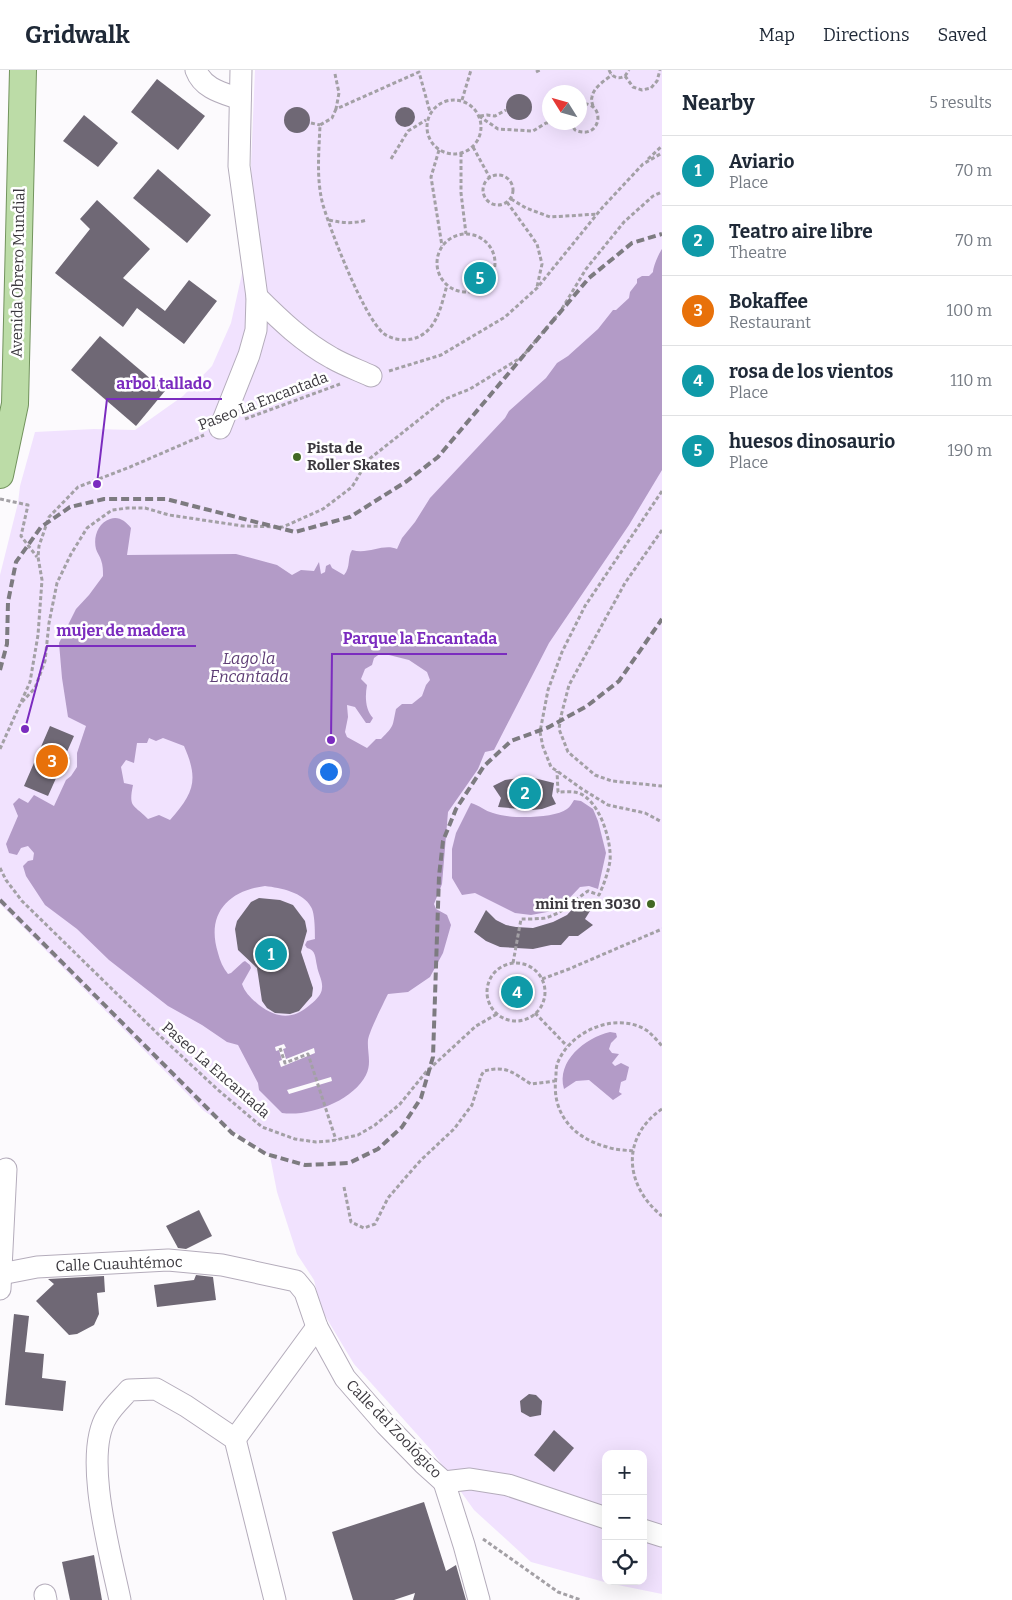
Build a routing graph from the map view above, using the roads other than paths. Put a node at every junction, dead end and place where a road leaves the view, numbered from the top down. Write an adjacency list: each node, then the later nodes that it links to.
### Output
1 (23, 70): 8 (main road, Avenida Obrero Mundial)
2 (196, 70): 4 (street)
3 (241, 70): 4 (street)
4 (240, 99): 5 (street)
5 (257, 297): 6 (street); 7 (street)
6 (371, 376)
7 (220, 428)
8 (0, 475)
9 (6, 1170): 10 (street)
10 (0, 1281): 11 (street, Calle Cuauhtémoc)
11 (296, 1282): 12 (street, Calle del Zoológico)
12 (317, 1327): 13 (street); 14 (street, Calle del Zoológico)
13 (235, 1439): 18 (street); 19 (street)
14 (444, 1482): 15 (street, Calle del Zoológico); 20 (street)
15 (602, 1517)
16 (647, 1531): 17 (street)
17 (662, 1536)
18 (120, 1600)
19 (275, 1600)
20 (479, 1600)

